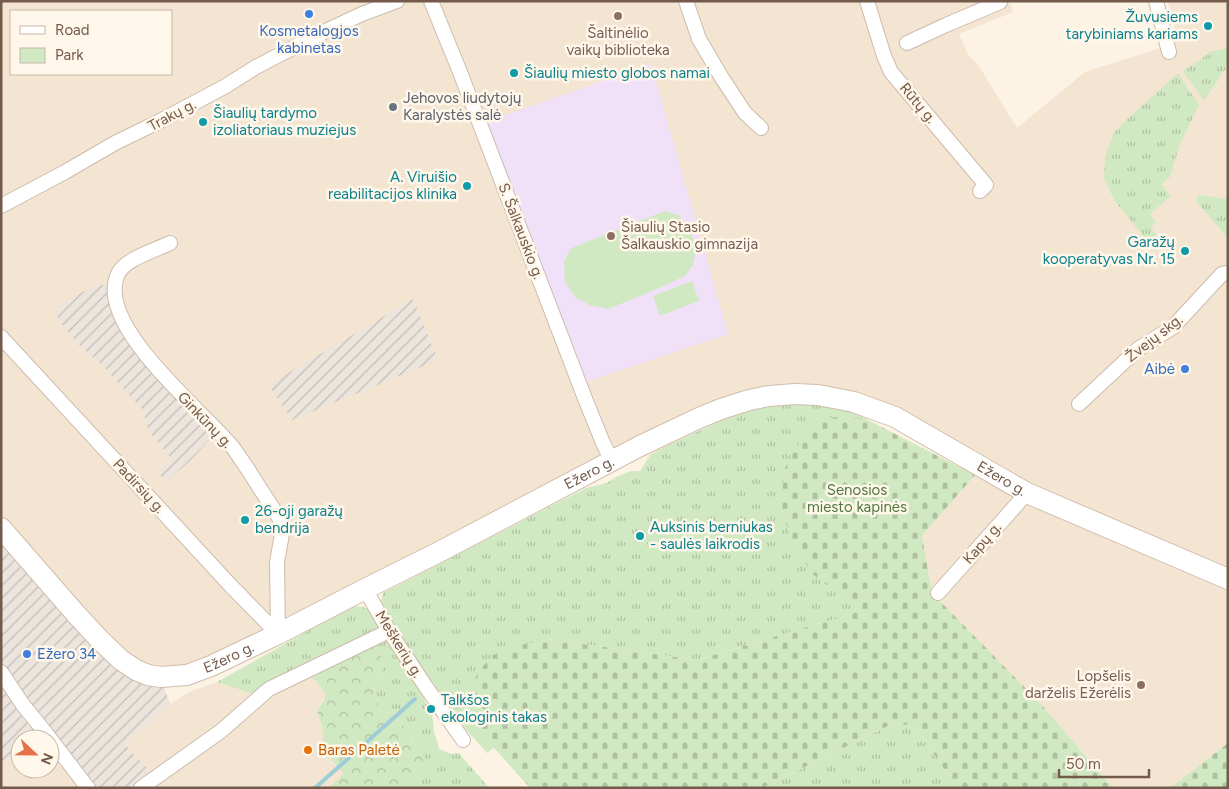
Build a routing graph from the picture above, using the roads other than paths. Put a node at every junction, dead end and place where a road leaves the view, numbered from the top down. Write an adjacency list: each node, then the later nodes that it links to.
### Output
1 (397, 1): 11 (street, Trakų g.)
2 (431, 1): 16 (street, S. Šalkauskio g.)
3 (686, 1): 9 (street)
4 (867, 1): 10 (street, Rūtų g.)
5 (1156, 1): 8 (street)
6 (1000, 2): 7 (street)
7 (907, 44)
8 (1169, 52)
9 (761, 128)
10 (980, 191)
11 (1, 206)
12 (170, 244): 23 (street, Ginkūnų g.)
13 (1228, 273): 15 (street, Žvejų skg.)
14 (1, 337): 23 (street, Padirsių g.)
15 (1079, 404)
16 (612, 461): 17 (main road, Ežero g.); 20 (main road, Ežero g.)
17 (1027, 493): 19 (main road, Ežero g.); 21 (street, Kapų g.)
18 (1, 528): 23 (main road, Ežero g.)
19 (1228, 579)
20 (365, 589): 22 (street, Meškerių g.); 23 (main road, Ežero g.)
21 (938, 594)
22 (389, 631): 25 (street, Meškerių g.); 27 (street)
23 (278, 634)
24 (1, 672): 26 (street)
25 (463, 740)
26 (88, 788)
27 (141, 788)

